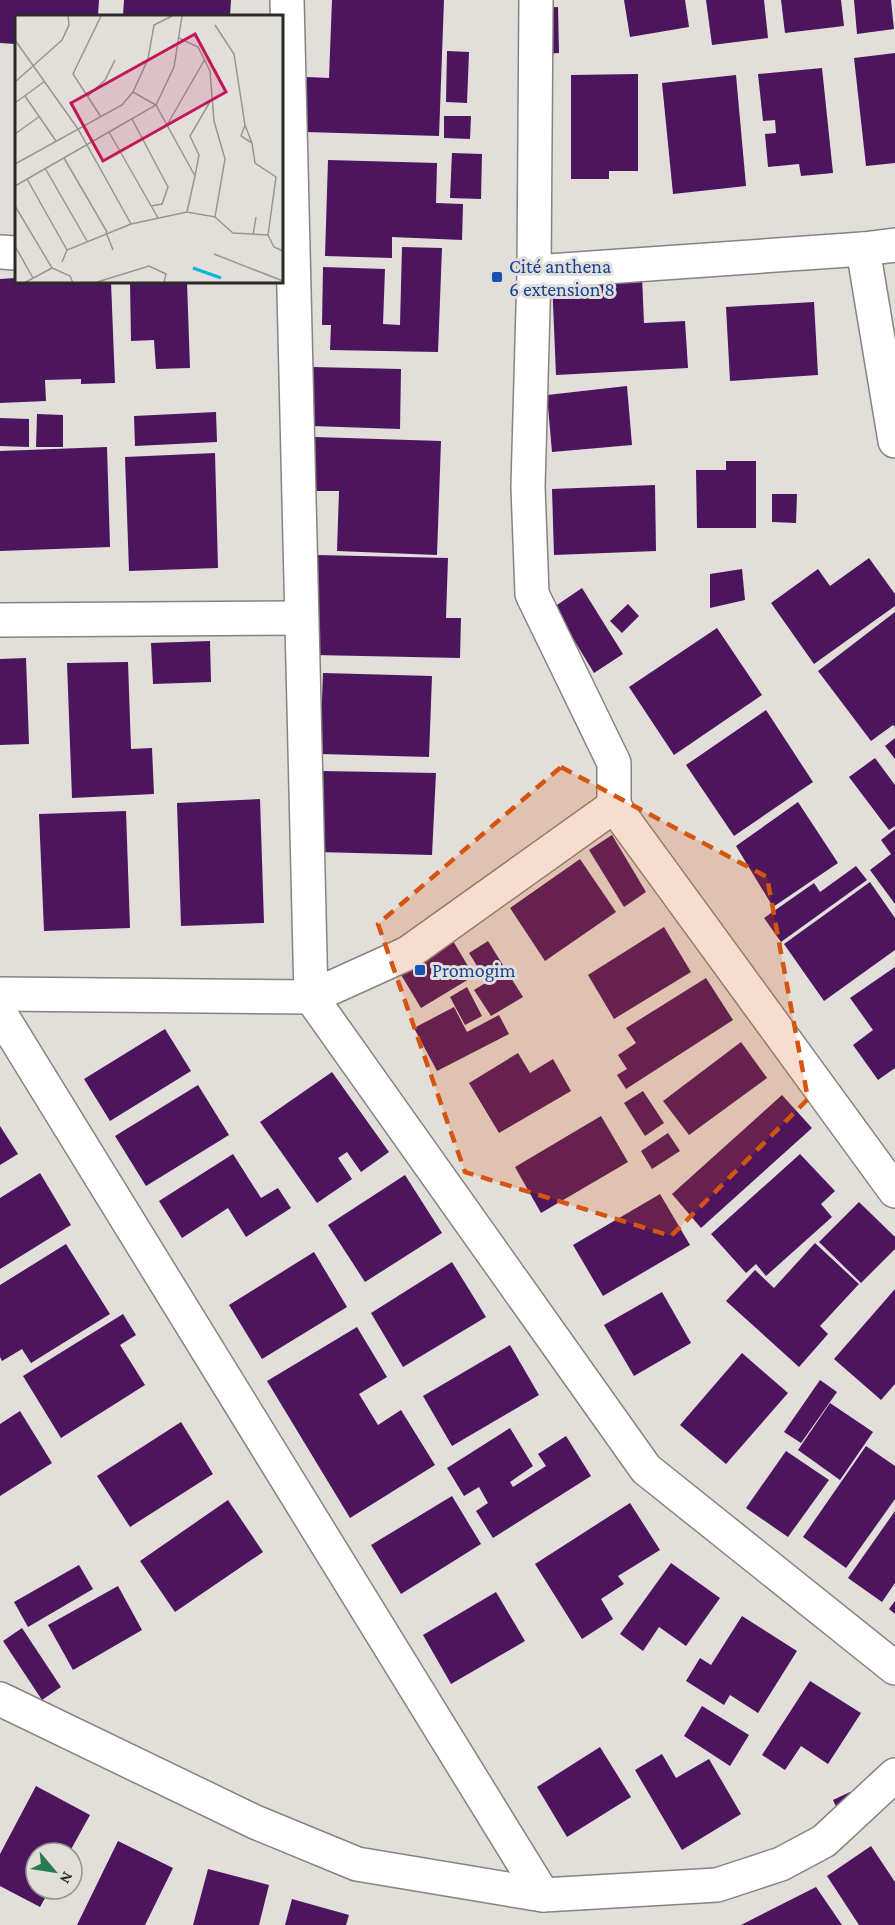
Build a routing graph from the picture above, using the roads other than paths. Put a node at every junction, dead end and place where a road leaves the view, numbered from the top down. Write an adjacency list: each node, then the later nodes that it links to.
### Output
1 (287, 0): 7 (street)
2 (536, 0): 8 (street)
3 (895, 245): 4 (street)
4 (863, 249): 8 (street); 9 (street)
5 (0, 252): 6 (street)
6 (15, 253)
7 (288, 268): 10 (street)
8 (534, 272): 12 (street)
9 (895, 441)
10 (300, 618): 11 (street); 14 (street)
11 (0, 620)
12 (614, 806): 14 (street); 16 (street)
13 (0, 994): 14 (street)
14 (311, 997): 17 (street)
15 (0, 1013): 20 (street)
16 (895, 1191)
17 (895, 1668)
18 (3, 1696): 20 (street)
19 (895, 1775): 20 (street)
20 (543, 1895)

